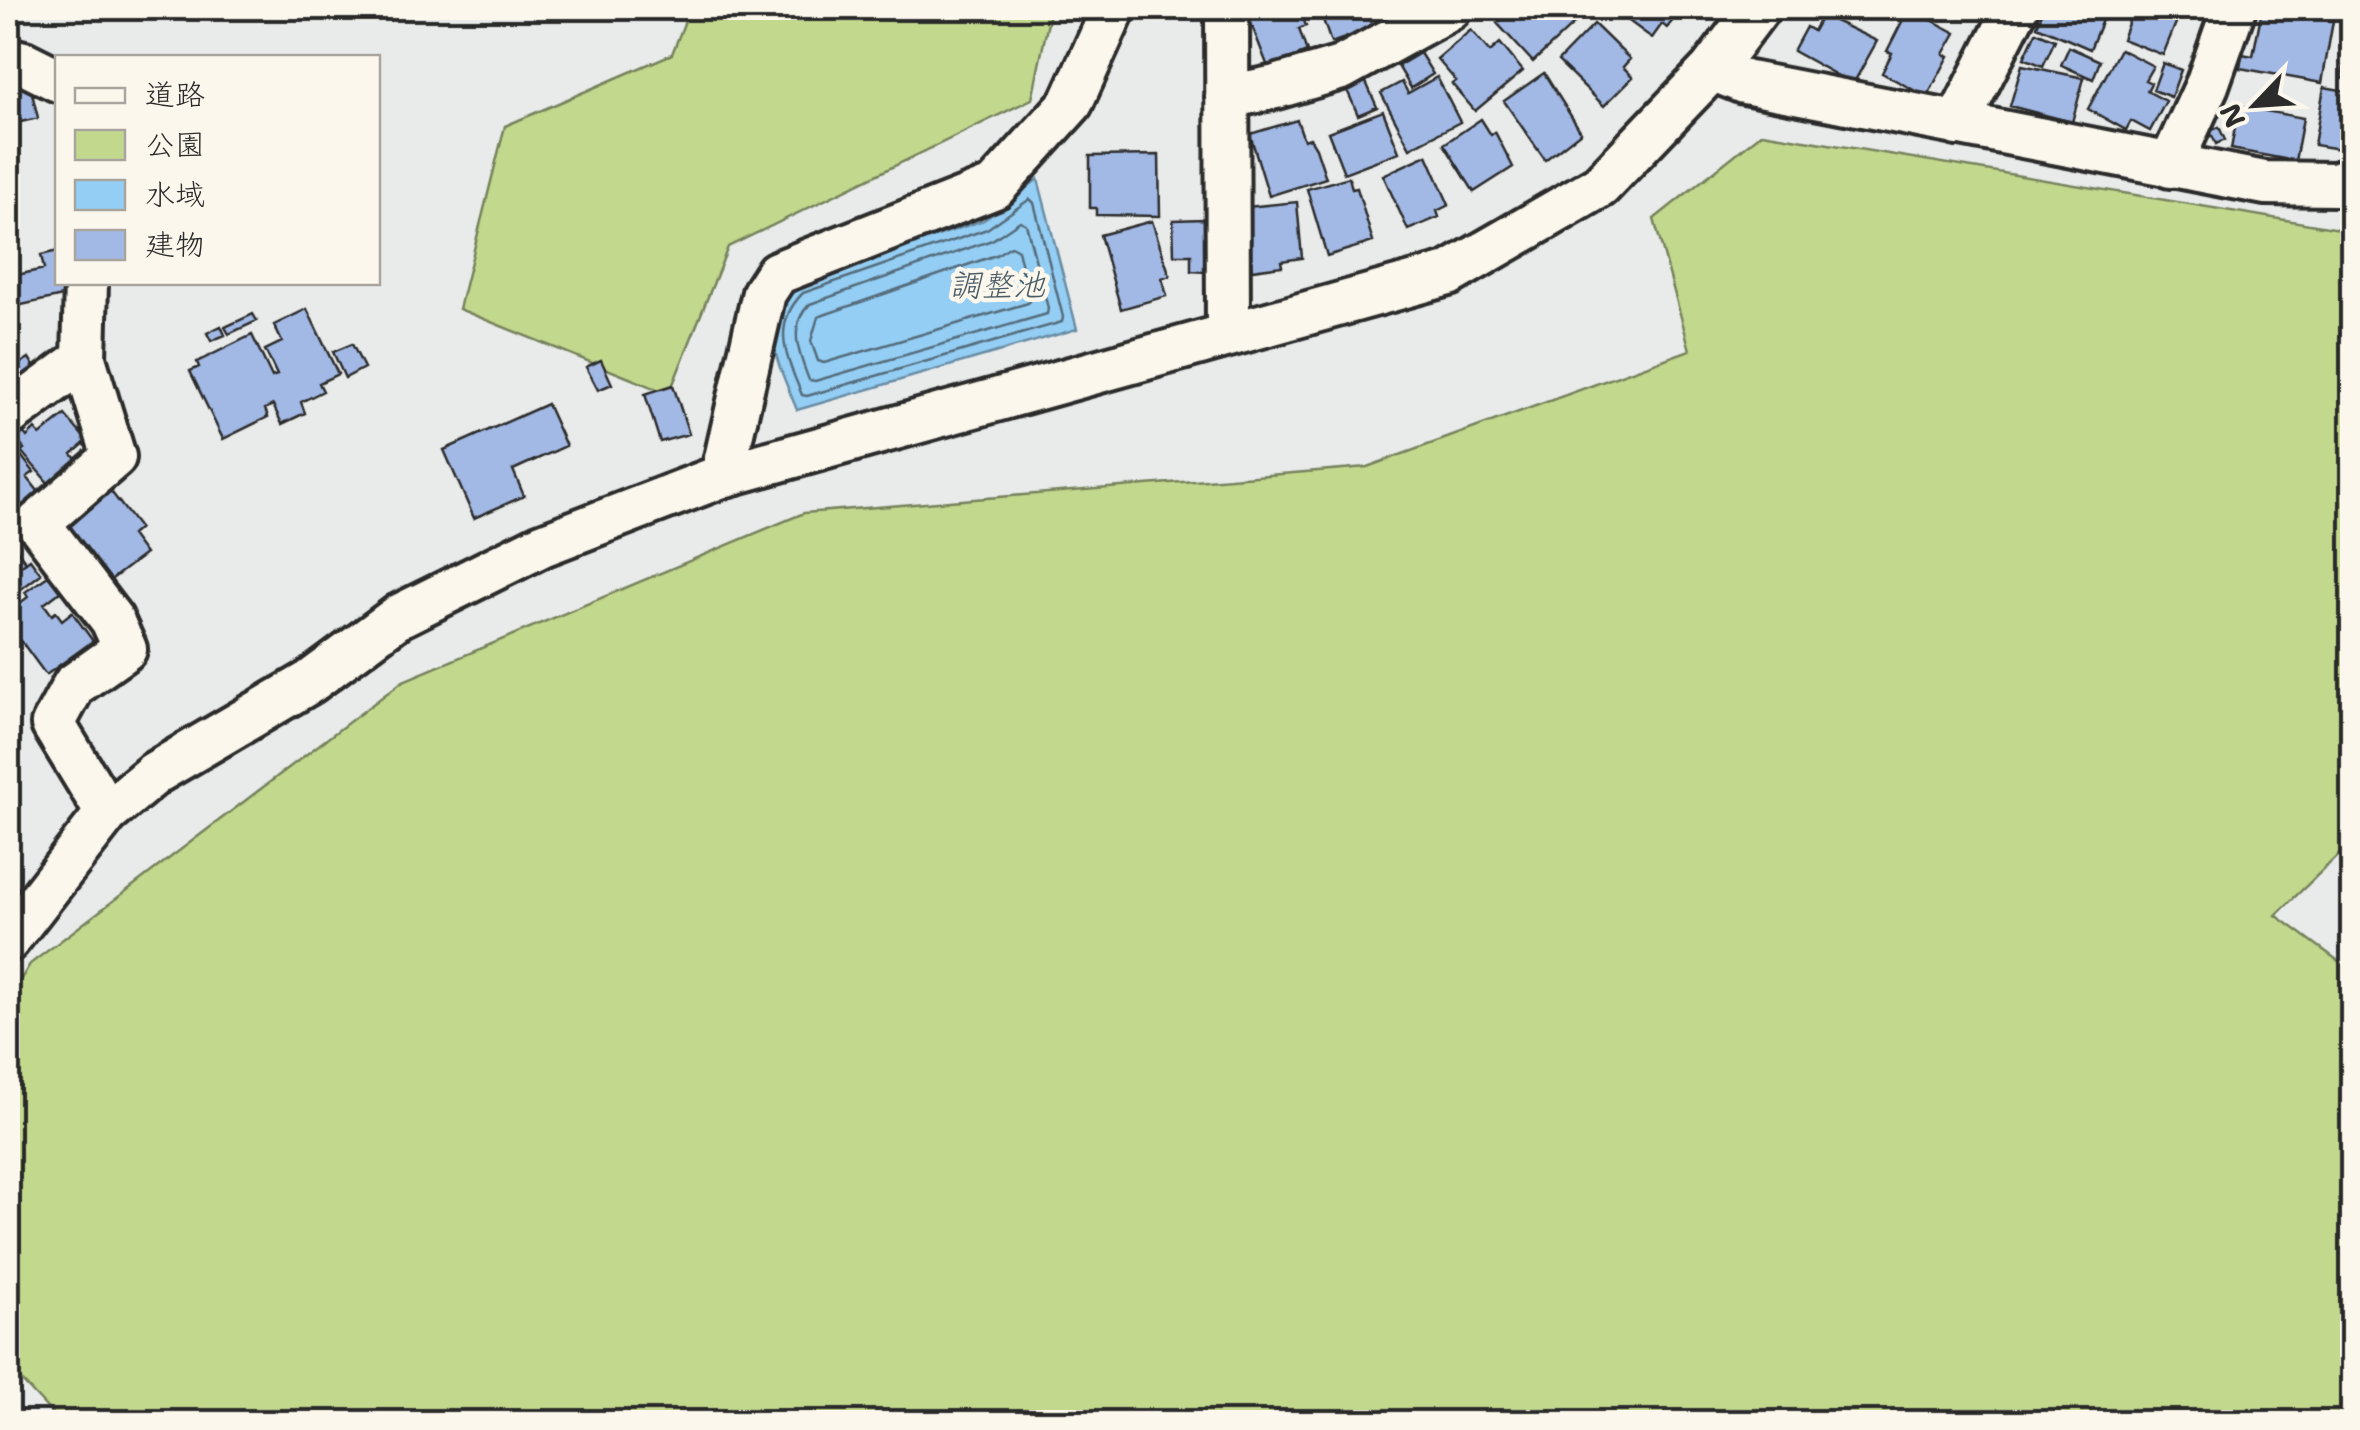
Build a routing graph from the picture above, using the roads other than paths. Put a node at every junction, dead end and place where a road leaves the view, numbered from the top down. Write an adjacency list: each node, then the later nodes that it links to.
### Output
1 (1114, 8): 18 (street)
2 (1227, 8): 10 (street)
3 (1450, 8): 10 (street)
4 (1758, 8): 8 (street)
5 (2016, 8): 11 (street)
6 (2234, 8): 12 (street)
7 (8, 60): 9 (street)
8 (1712, 70): 11 (street); 15 (street)
9 (55, 78)
10 (1227, 97): 15 (street)
11 (1958, 124): 12 (street)
12 (2170, 166): 13 (street)
13 (2352, 178)
14 (86, 285): 16 (street)
15 (1228, 333): 18 (street)
16 (84, 359): 17 (street); 19 (street)
17 (8, 415)
18 (722, 476): 19 (street)
19 (108, 813): 20 (street)
20 (8, 940)

